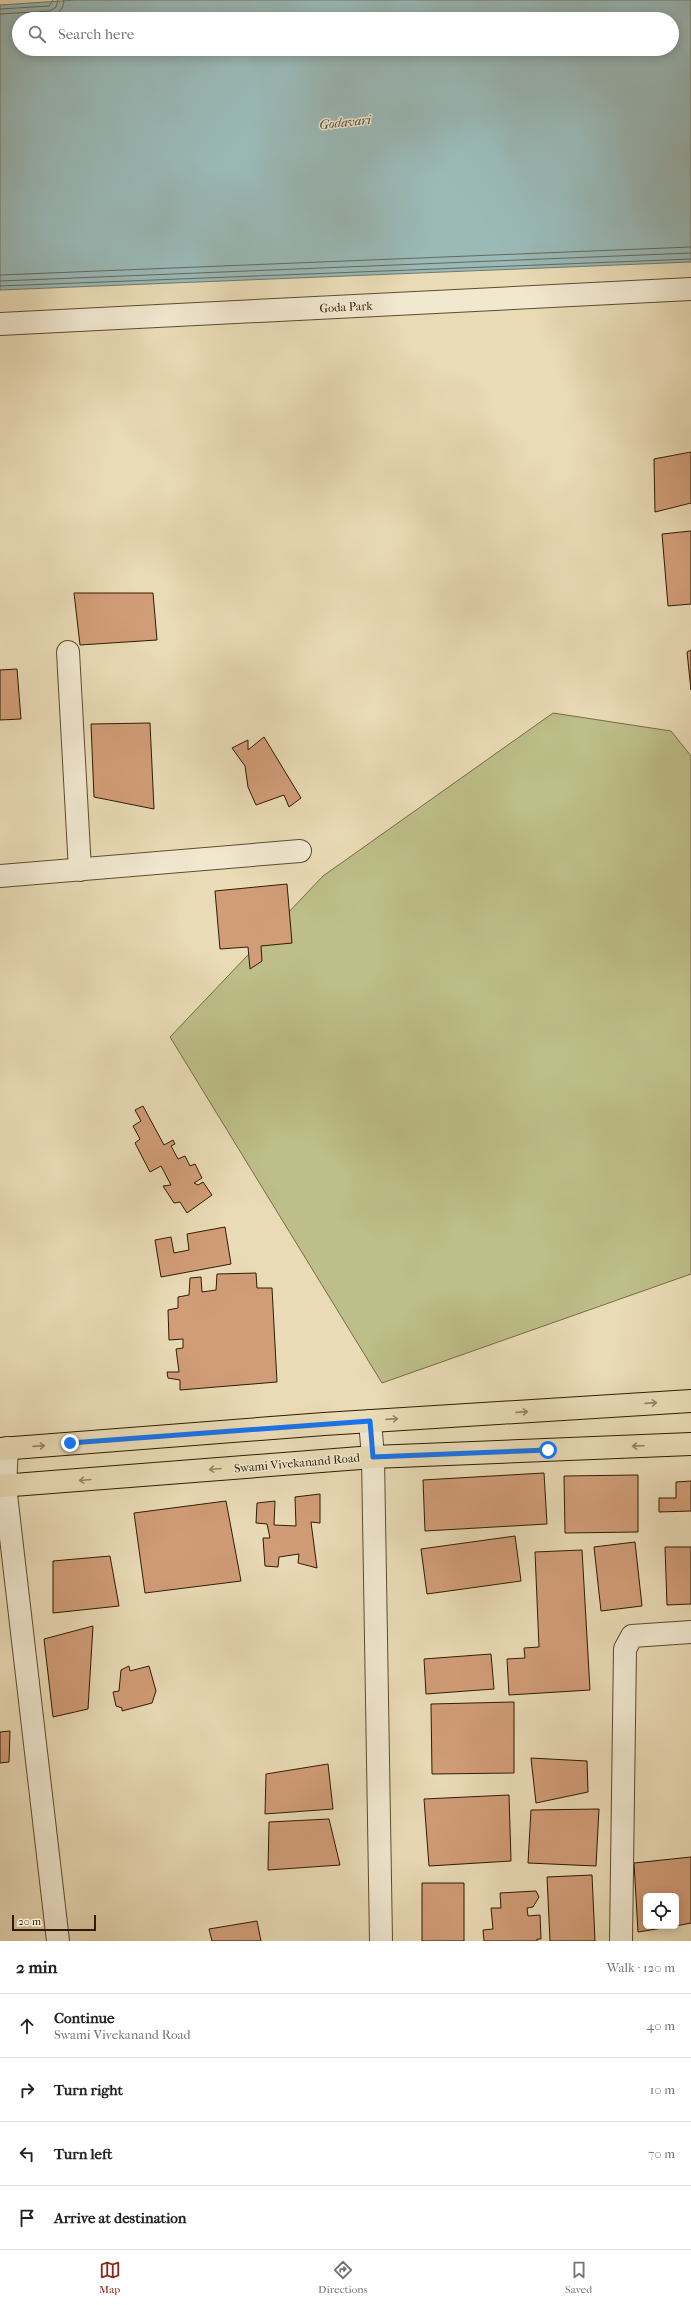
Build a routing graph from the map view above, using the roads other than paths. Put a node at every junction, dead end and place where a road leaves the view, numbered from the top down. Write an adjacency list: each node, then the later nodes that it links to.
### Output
1 (691, 289): 2 (street, Goda Park)
2 (0, 324)
3 (68, 652): 5 (street)
4 (300, 851): 5 (street)
5 (80, 870): 6 (street)
6 (0, 876)
7 (691, 1401): 8 (main road, one-way to 7)
8 (370, 1421): 10 (main road, one-way to 8); 11 (street)
9 (691, 1444): 11 (main road, Swami Vivekanand Road, one-way to 11)
10 (3, 1448): 12 (street)
11 (373, 1457): 12 (main road, Swami Vivekanand Road, one-way to 12); 15 (street)
12 (3, 1486): 14 (street)
13 (691, 1632): 16 (street)
14 (58, 1941)
15 (381, 1941)
16 (620, 1941)

